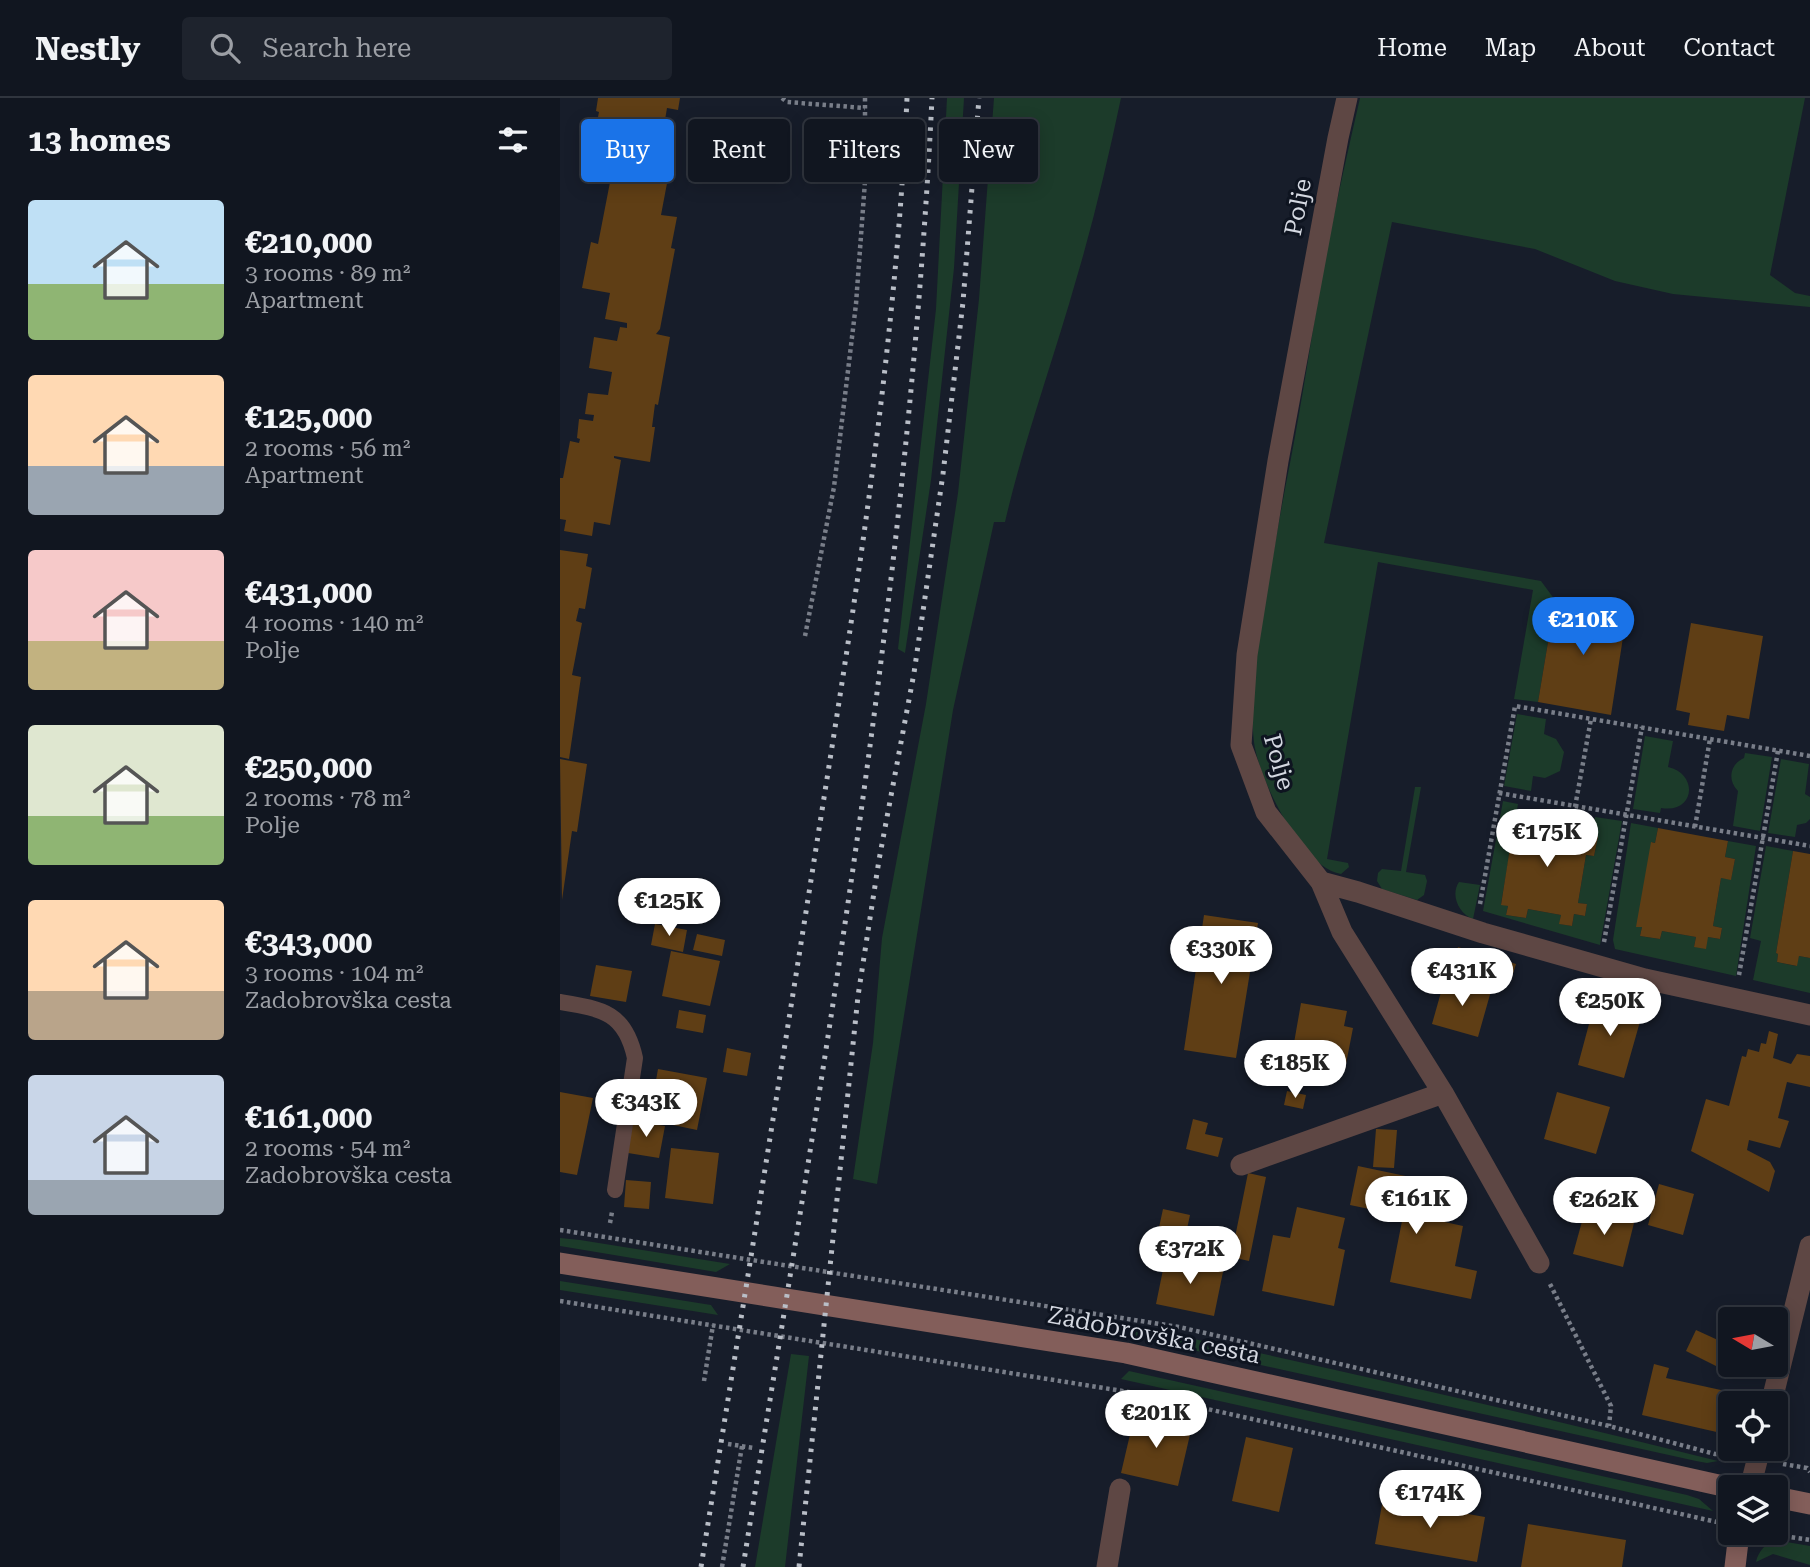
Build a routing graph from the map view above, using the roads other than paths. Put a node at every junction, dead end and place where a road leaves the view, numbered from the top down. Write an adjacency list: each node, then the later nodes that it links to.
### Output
1 (1347, 98): 2 (street, Polje)
2 (1321, 882): 4 (street); 5 (street, Polje)
3 (560, 1002): 7 (lane)
4 (1810, 1015)
5 (1443, 1093): 6 (street); 9 (street, Polje)
6 (1241, 1165)
7 (615, 1190)
8 (1810, 1246): 11 (street)
9 (1539, 1263)
10 (560, 1264): 12 (main road, Zadobrovška cesta)
11 (1774, 1391)
12 (1718, 1485)
13 (1120, 1489): 17 (street)
14 (1788, 1499): 15 (main road)
15 (1810, 1504)
16 (1732, 1545): 18 (main road)
17 (1107, 1567)
18 (1735, 1567)

